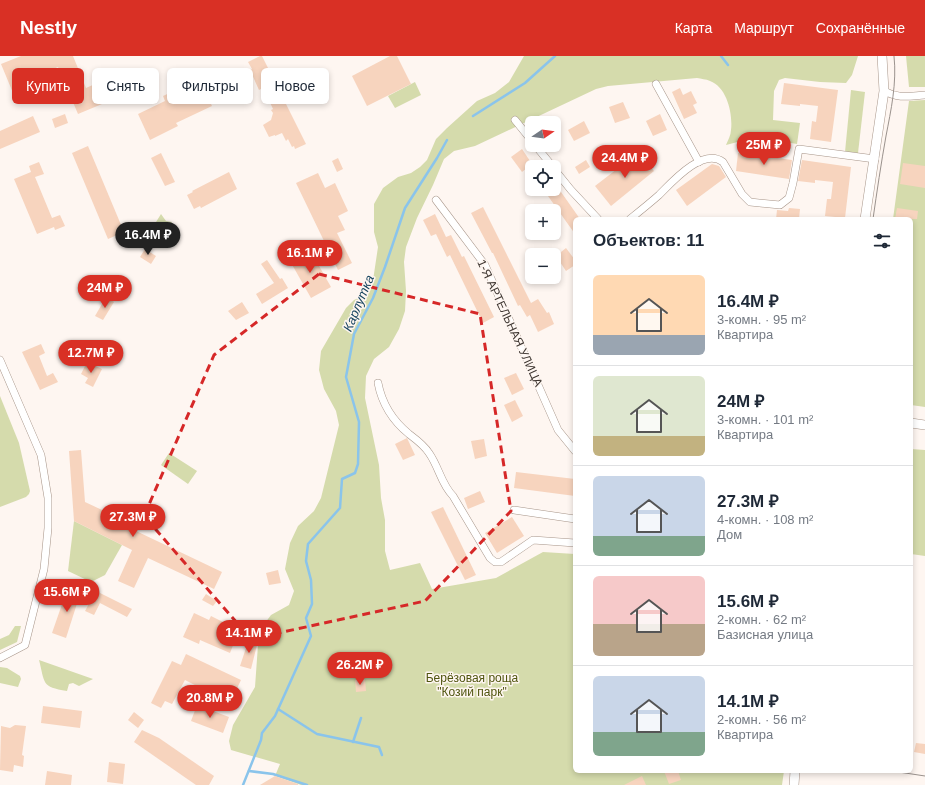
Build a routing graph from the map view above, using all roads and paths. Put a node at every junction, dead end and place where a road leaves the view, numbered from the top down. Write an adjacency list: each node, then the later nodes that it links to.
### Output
1 (882, 56): 3 (street)
2 (656, 84): 10 (street)
3 (884, 91): 4 (street); 8 (street)
4 (925, 94)
5 (515, 120): 6 (street)
6 (525, 132)
7 (540, 152): 9 (street)
8 (875, 159): 10 (street); 15 (street)
9 (547, 160)
10 (699, 162): 14 (street)
11 (561, 178): 13 (street)
12 (436, 200): 20 (street, 1-Я АРТЕЛЬНАЯ УЛИЦА)
13 (596, 217)
14 (632, 217)
15 (865, 217)
16 (0, 360): 24 (street)
17 (378, 383): 23 (street)
18 (913, 423): 19 (street)
19 (925, 425)
20 (573, 449)
21 (514, 510): 22 (street)
22 (573, 519)
23 (573, 543)
24 (0, 658)
25 (796, 773): 26 (street)
26 (794, 785)

